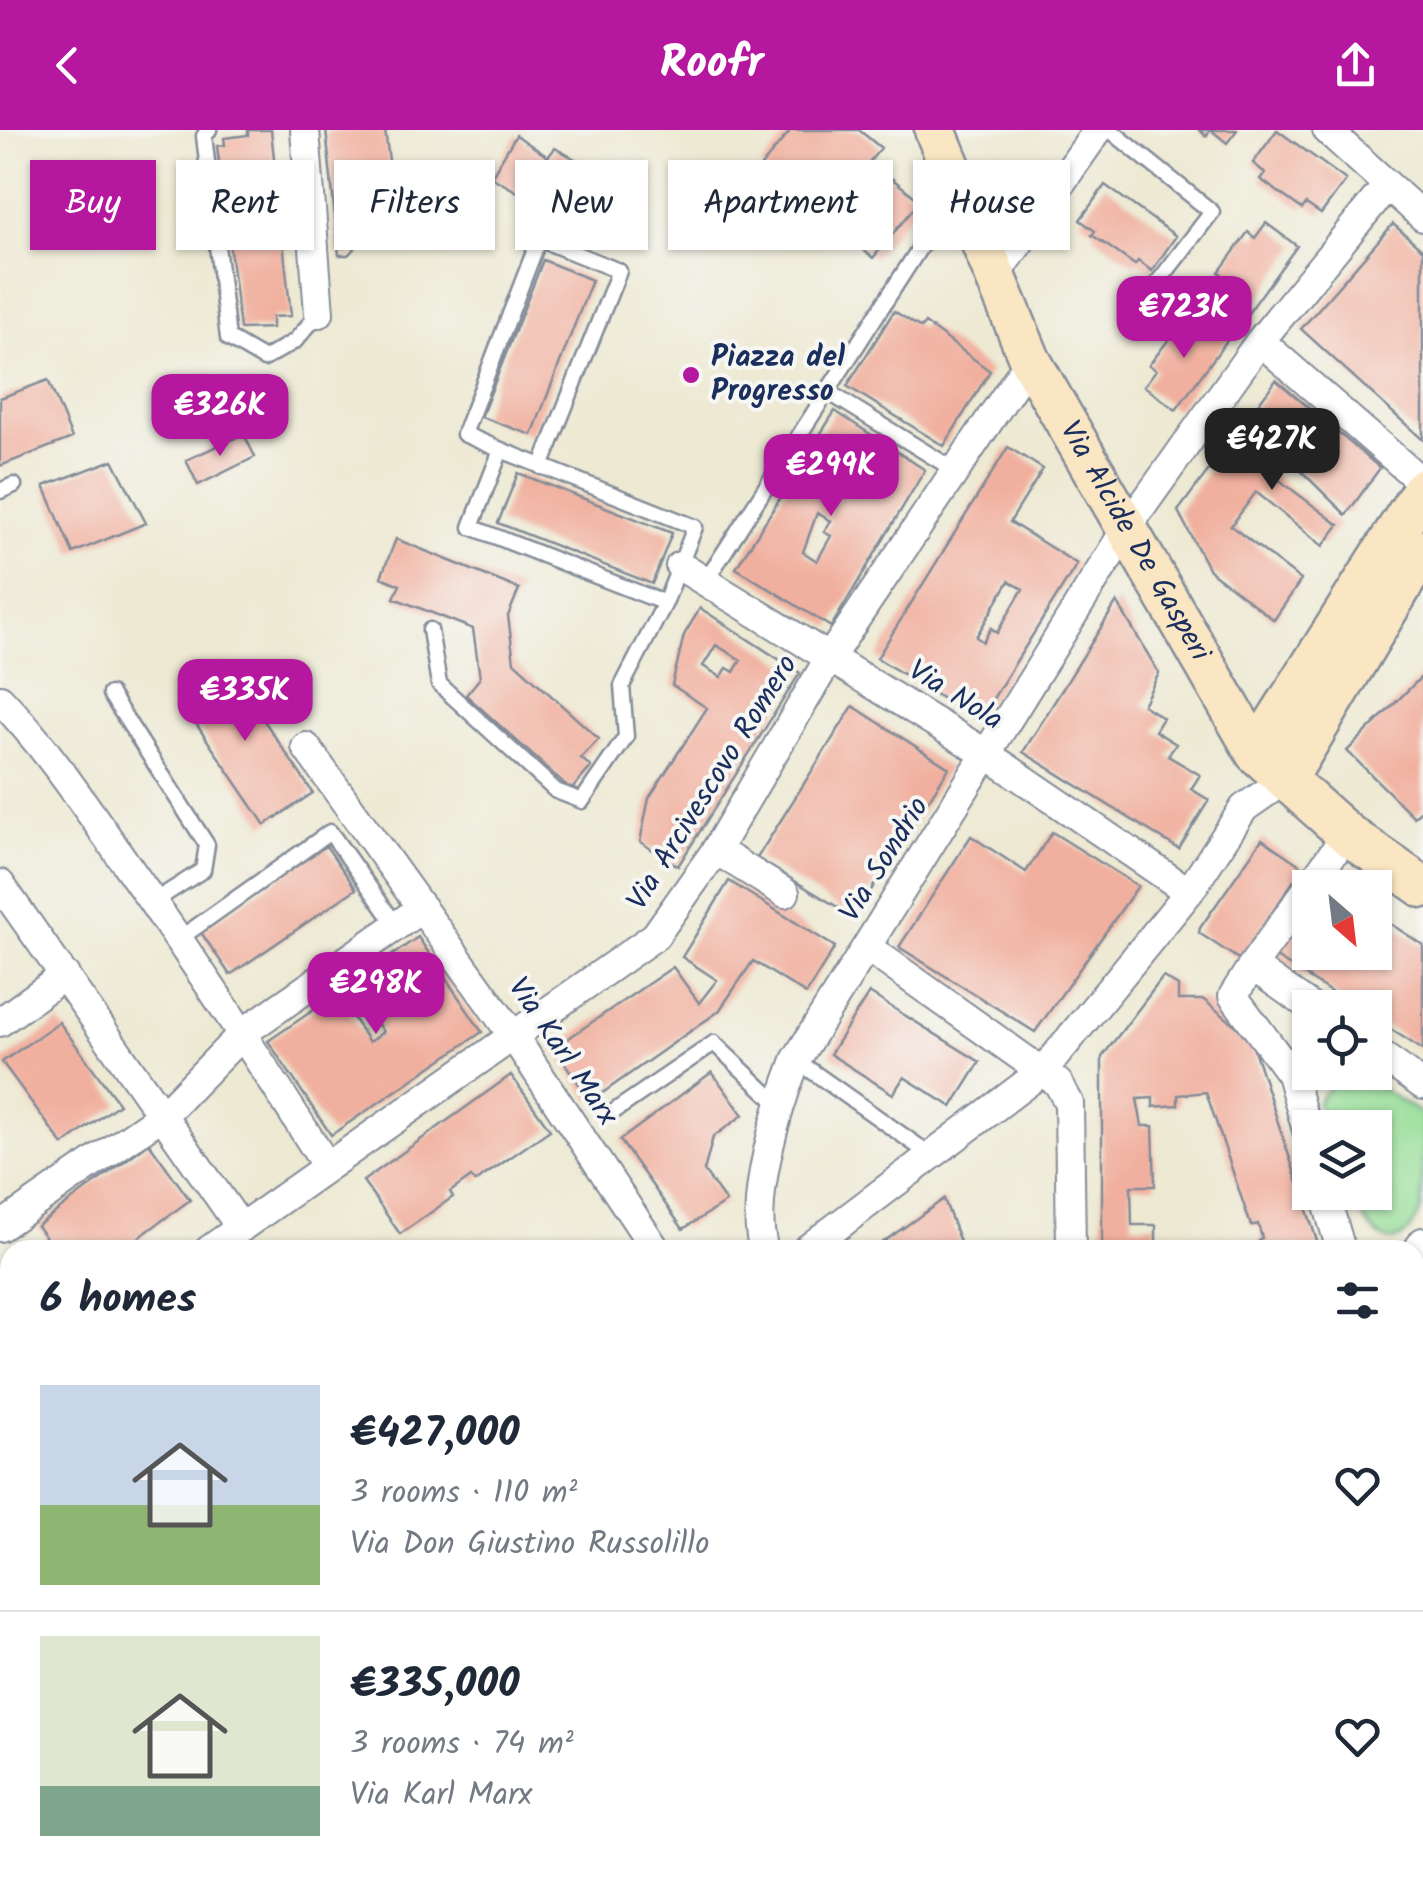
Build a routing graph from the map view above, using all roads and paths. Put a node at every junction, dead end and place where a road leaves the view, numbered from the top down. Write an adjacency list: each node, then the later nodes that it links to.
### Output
1 (210, 130): 11 (lane)
2 (305, 130): 11 (street)
3 (1098, 130): 10 (street)
4 (1110, 130): 12 (lane)
5 (1327, 130): 6 (street)
6 (1386, 187): 7 (street); 13 (street, Via Sondrio)
7 (1423, 216)
8 (918, 250): 15 (lane)
9 (987, 250): 10 (main road, Via Alcide De Gasperi)
10 (997, 274): 14 (main road, Via Alcide De Gasperi)
11 (319, 314)
12 (1152, 319)
13 (1260, 341): 19 (street); 20 (street, Via Sondrio)
14 (1030, 360): 18 (street, Via Arcivescovo Romero); 20 (main road, Via Alcide De Gasperi)
15 (825, 390): 18 (lane); 23 (lane)
16 (501, 450): 17 (lane); 17 (lane); 24 (lane)
17 (541, 467): 22 (lane)
18 (956, 470): 26 (street, Via Arcivescovo Romero)
19 (1423, 486): 31 (main road)
20 (1128, 526): 30 (street, Via Sondrio); 31 (main road, Via Alcide De Gasperi)
21 (1423, 550): 31 (main road)
22 (680, 566): 23 (street, Via Nola); 24 (lane)
23 (705, 582): 26 (street, Via Nola)
24 (666, 603): 25 (lane)
25 (430, 630)
26 (830, 657): 30 (street, Via Nola); 34 (street, Via Arcivescovo Romero)
27 (110, 694): 39 (lane)
28 (0, 699): 39 (street)
29 (306, 746): 40 (street, Via Karl Marx)
30 (988, 755): 37 (street, Via Nola); 43 (street, Via Sondrio)
31 (1272, 765): 32 (street); 32 (street); 33 (main road, Via Alcide De Gasperi)
32 (1244, 808): 37 (street)
33 (1347, 834): 35 (main road, Via Alcide De Gasperi); 44 (street)
34 (716, 850): 38 (street); 49 (street, Via Arcivescovo Romero)
35 (1418, 876)
36 (0, 884): 45 (street)
37 (1189, 892): 52 (street)
38 (784, 894)
39 (153, 902): 42 (street)
40 (422, 908): 41 (street); 49 (street, Via Karl Marx)
41 (396, 926): 42 (lane); 48 (street)
42 (179, 939): 48 (street)
43 (868, 948): 50 (street, Via Sondrio); 52 (street)
44 (1252, 966): 46 (street); 56 (street)
45 (65, 976): 47 (street); 57 (street)
46 (1292, 994)
47 (0, 1022)
48 (244, 1032): 57 (street); 59 (street)
49 (514, 1038): 59 (street, Via Arcivescovo Romero); 64 (street, Via Karl Marx)
50 (796, 1060): 54 (street, Via Sondrio); 58 (lane)
51 (1392, 1063): 53 (street)
52 (1044, 1070): 58 (street); 67 (street)
53 (1423, 1084)
54 (779, 1105): 55 (lane); 65 (street, Via Sondrio)
55 (616, 1110)
56 (1301, 1110)
57 (164, 1114): 61 (street); 62 (street)
58 (933, 1156): 66 (street)
59 (326, 1166): 62 (street, Via Arcivescovo Romero)
60 (1329, 1210): 68 (street)
61 (0, 1228)
62 (241, 1228): 63 (street, Via Arcivescovo Romero)
63 (224, 1240)
64 (649, 1240)
65 (760, 1240)
66 (820, 1240)
67 (1072, 1240)
68 (1338, 1240)

